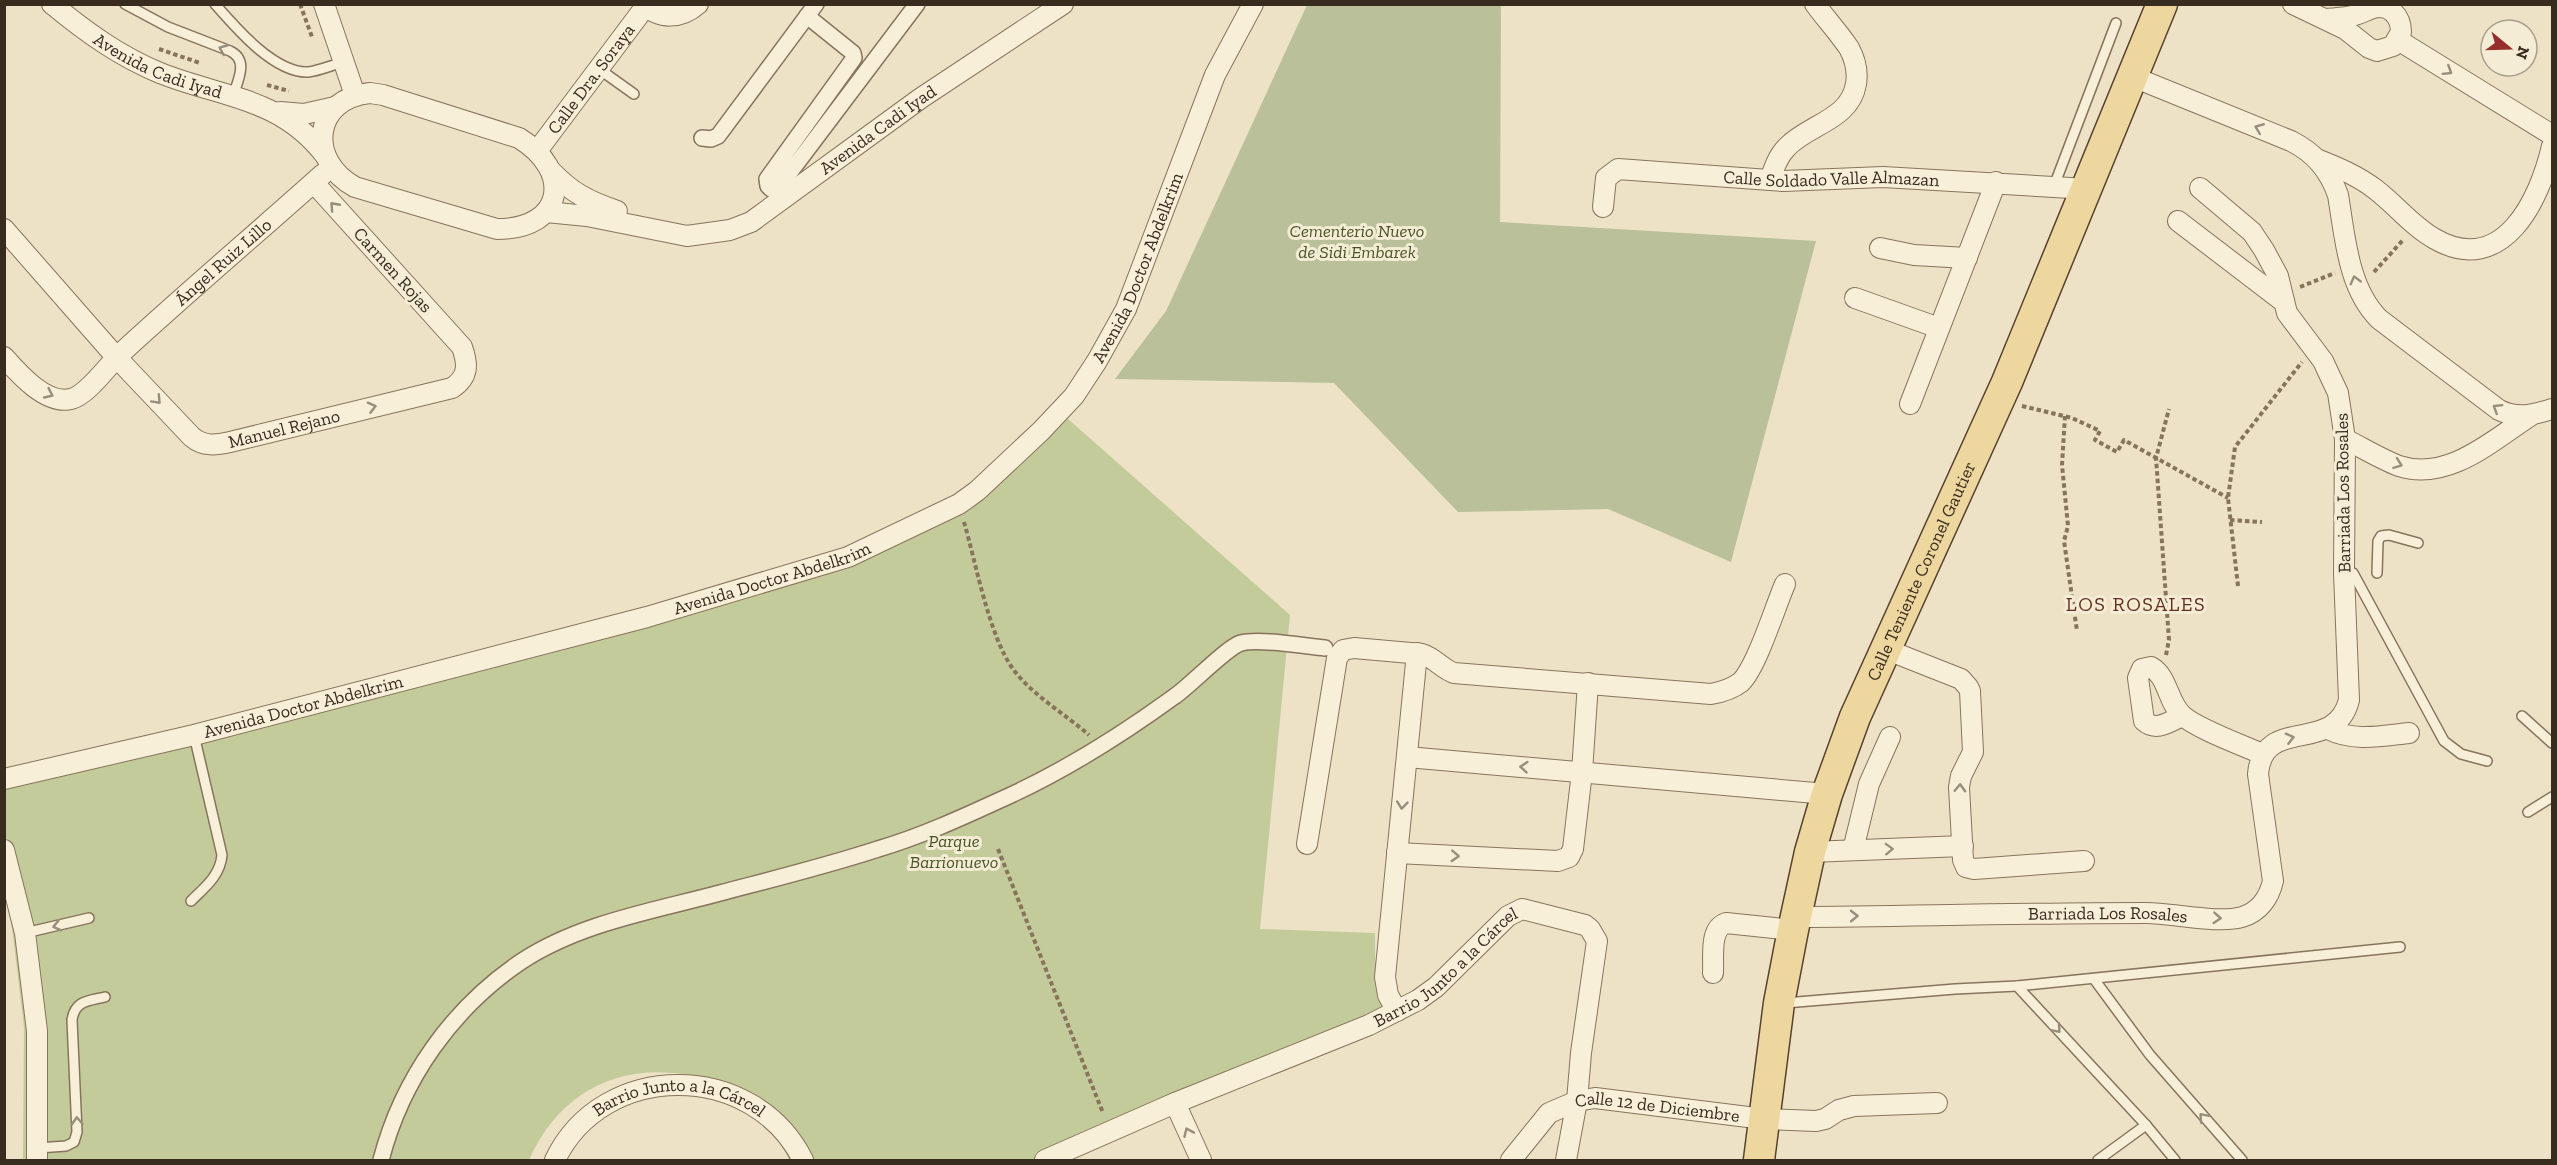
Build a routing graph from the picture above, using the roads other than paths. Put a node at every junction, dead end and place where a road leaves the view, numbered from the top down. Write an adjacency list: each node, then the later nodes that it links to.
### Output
1 (52, 4): 25 (street, Avenida Cadi Iyad)
2 (125, 4): 25 (lane, one-way to 2)
3 (215, 4): 20 (lane)
4 (324, 4): 20 (street)
5 (699, 4): 12 (street)
6 (917, 4): 14 (street)
7 (1063, 4): 45 (street, Avenida Cadi Iyad)
8 (1252, 4): 70 (street, Avenida Doctor Abdelkrim)
9 (1815, 4): 35 (street)
10 (2163, 4): 22 (main road, Calle Teniente Coronel Gautier)
11 (2293, 4): 16 (street)
12 (644, 6): 21 (street, Calle Dra. Soraya)
13 (2394, 7): 15 (street); 18 (street)
14 (811, 10): 29 (street)
15 (2365, 12): 16 (street); 19 (street)
16 (2326, 19): 19 (street)
17 (2116, 24): 38 (lane)
18 (2398, 40): 19 (street); 28 (street, one-way to 28)
19 (2362, 42)
20 (344, 62): 24 (street)
21 (599, 69): 23 (lane); 31 (street, Calle Dra. Soraya)
22 (2132, 76): 32 (street, one-way to 22); 40 (main road, Calle Teniente Coronel Gautier)
23 (634, 94)
24 (355, 95): 26 (street); 31 (street)
25 (233, 96): 27 (street, Avenida Cadi Iyad)
26 (336, 107): 27 (street, Avenida Cadi Iyad); 33 (street)
27 (274, 111): 33 (street, Avenida Cadi Iyad)
28 (2553, 135)
29 (702, 138)
30 (2553, 146): 32 (street)
31 (537, 151): 34 (street)
32 (2318, 160): 56 (street, one-way to 32)
33 (329, 162): 37 (street, Ángel Ruiz Lillo); 42 (street, Avenida Cadi Iyad)
34 (550, 170): 42 (street); 45 (street, Avenida Cadi Iyad)
35 (1770, 180): 36 (street, Calle Soldado Valle Almazan); 41 (street, Calle Soldado Valle Almazan)
36 (1996, 182): 38 (street, Calle Soldado Valle Almazan); 47 (street)
37 (314, 183): 52 (street, Ángel Ruiz Lillo); 53 (street, Carmen Rojas, one-way to 37)
38 (2054, 186): 40 (street, Calle Soldado Valle Almazan)
39 (2200, 188): 49 (street, Barriada Los Rosales)
40 (2088, 189): 63 (main road, Calle Teniente Coronel Gautier)
41 (1603, 207)
42 (546, 212): 45 (street, Avenida Cadi Iyad)
43 (2178, 221): 49 (street)
44 (4, 229): 52 (street, Manuel Rejano)
45 (687, 236)
46 (1880, 248): 47 (street)
47 (1967, 258): 50 (street)
48 (1855, 298): 50 (street)
49 (2284, 302): 57 (street, Barriada Los Rosales)
50 (1939, 328): 54 (street)
51 (4, 357): 52 (street, Ángel Ruiz Lillo, one-way to 52)
52 (117, 357): 53 (street, Manuel Rejano, one-way to 53)
53 (467, 361)
54 (1910, 404)
55 (2553, 409): 56 (street)
56 (2530, 416): 57 (street, one-way to 56)
57 (2345, 439): 68 (street, Barriada Los Rosales)
58 (2418, 543): 60 (lane)
59 (2353, 573): 75 (lane)
60 (2377, 573)
61 (1785, 584): 65 (street)
62 (1325, 648): 106 (street)
63 (1885, 649): 78 (main road, Calle Teniente Coronel Gautier); 82 (street, one-way to 63)
64 (1417, 653): 65 (street); 74 (street); 81 (street)
65 (1588, 684): 76 (street)
66 (2182, 716): 66 (street); 73 (street)
67 (2522, 716): 72 (lane)
68 (2328, 729): 69 (street); 73 (street, one-way to 68)
69 (2409, 734)
70 (194, 735): 77 (street, Avenida Doctor Abdelkrim); 88 (lane)
71 (1890, 737): 84 (street)
72 (2553, 743)
73 (2262, 754): 91 (street, Barriada Los Rosales, one-way to 73)
74 (1407, 757): 76 (street, one-way to 74); 86 (street, one-way to 86)
75 (2487, 761)
76 (1582, 772): 78 (street); 86 (street, one-way to 76)
77 (4, 779)
78 (1827, 794): 85 (main road, Calle Teniente Coronel Gautier)
79 (2553, 797): 80 (lane)
80 (2528, 812)
81 (1307, 844)
82 (1963, 846): 84 (street, one-way to 82); 87 (street)
83 (4, 850): 89 (street)
84 (1853, 850): 85 (street)
85 (1810, 852): 91 (main road, Calle Teniente Coronel Gautier)
86 (1397, 853): 99 (street)
87 (2084, 861)
88 (191, 902)
89 (12, 915): 92 (street)
90 (89, 918): 92 (lane, one-way to 92)
91 (1794, 923): 94 (street, Barriada Los Rosales); 98 (main road, Calle Teniente Coronel Gautier)
92 (25, 933): 105 (street)
93 (2400, 947): 95 (lane)
94 (1713, 973)
95 (2094, 979): 96 (lane); 116 (lane, one-way to 95)
96 (2017, 986): 98 (lane); 104 (lane, one-way to 104)
97 (105, 997): 105 (lane, one-way to 97)
98 (1779, 1003): 103 (main road, Calle Teniente Coronel Gautier)
99 (1397, 1011): 100 (street, Barrio Junto a la Cárcel); 101 (street, Barrio Junto a la Cárcel)
100 (1577, 1101): 103 (street, Calle 12 de Diciembre); 111 (street); 112 (street, Calle 12 de Diciembre)
101 (1175, 1103): 109 (street, Barrio Junto a la Cárcel); 110 (street, one-way to 101)
102 (1937, 1103): 103 (street, Calle 12 de Diciembre)
103 (1764, 1119): 113 (main road, Calle Teniente Coronel Gautier)
104 (2146, 1125): 114 (lane); 115 (lane)
105 (38, 1154)
106 (381, 1161)
107 (555, 1161): 108 (street, Barrio Junto a la Cárcel)
108 (803, 1161)
109 (1045, 1161)
110 (1201, 1161)
111 (1511, 1161)
112 (1566, 1161)
113 (1759, 1161)
114 (2098, 1161)
115 (2175, 1161)
116 (2242, 1161)

